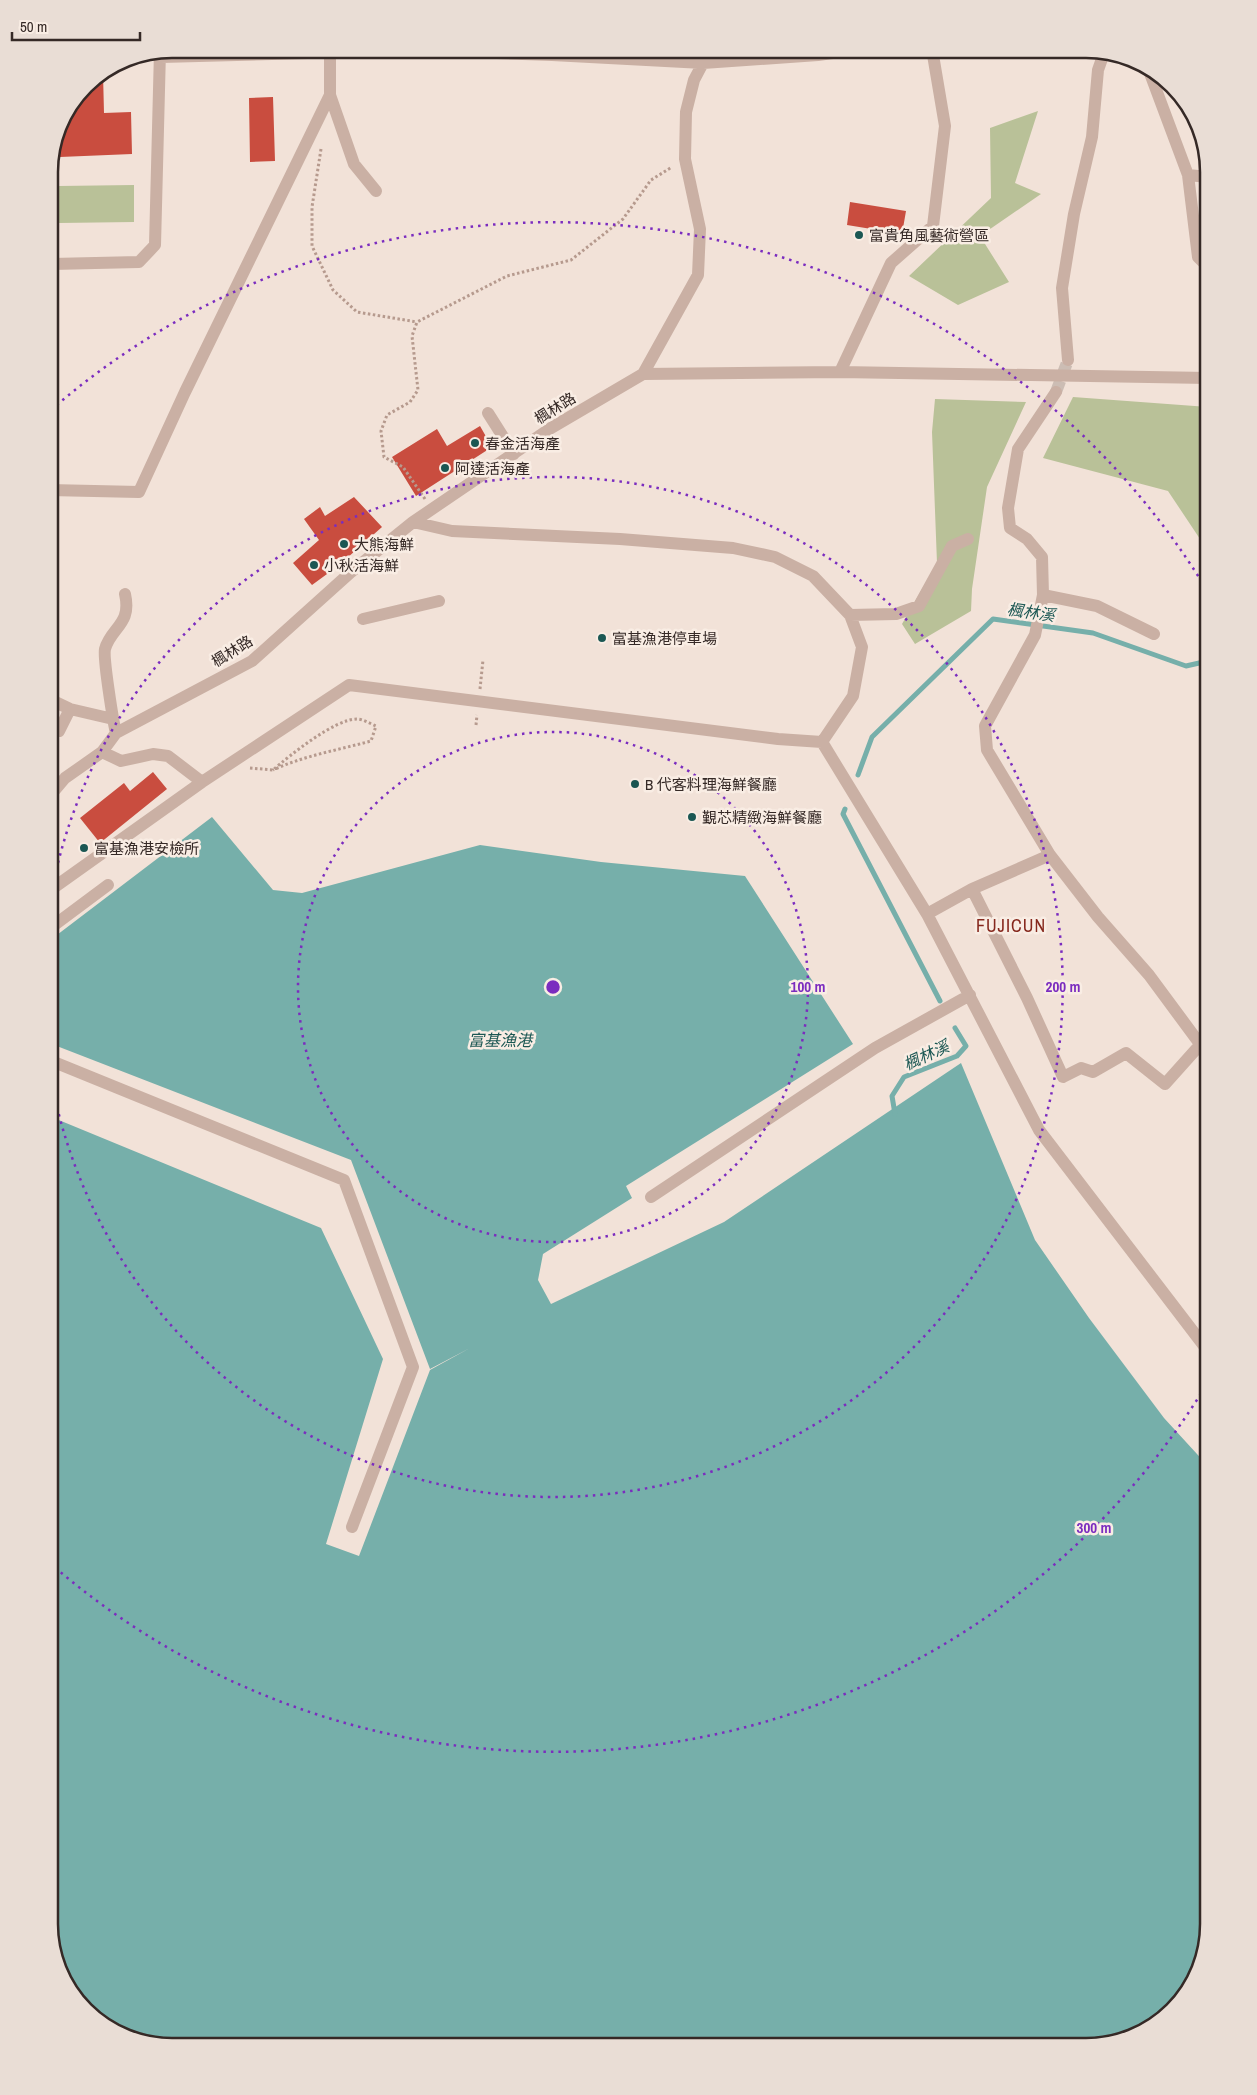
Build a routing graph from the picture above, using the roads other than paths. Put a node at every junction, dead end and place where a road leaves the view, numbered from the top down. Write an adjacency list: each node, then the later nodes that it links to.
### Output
1 (160, 58): 14 (street)
2 (330, 58): 9 (street)
3 (591, 58): 7 (street)
4 (755, 58): 7 (street)
5 (934, 58): 16 (street)
6 (1102, 59): 15 (street)
7 (703, 63): 17 (street)
8 (1152, 79): 10 (street)
9 (330, 95): 12 (street); 22 (street)
10 (1188, 175): 11 (street); 13 (street)
11 (1200, 176)
12 (376, 191)
13 (1200, 258)
14 (58, 265)
15 (1068, 360)
16 (840, 372): 17 (street); 18 (street)
17 (643, 374): 21 (street, 楓林路)
18 (1200, 378)
19 (1056, 392): 26 (street)
20 (488, 413): 21 (street)
21 (514, 454): 23 (street, 楓林路)
22 (58, 490)
23 (414, 522): 28 (street); 35 (street, 楓林路)
24 (968, 539): 28 (street)
25 (125, 594): 33 (street)
26 (1043, 595): 30 (street); 40 (street)
27 (439, 601): 29 (street)
28 (850, 616): 36 (street)
29 (363, 619)
30 (1154, 634)
31 (58, 703): 32 (street)
32 (70, 709): 33 (street); 34 (street)
33 (113, 719): 35 (street)
34 (58, 731)
35 (116, 733): 37 (street, 楓林路)
36 (822, 742): 38 (street); 44 (street)
37 (102, 752): 38 (street); 39 (street, 楓林路)
38 (202, 782): 41 (street)
39 (58, 786)
40 (1050, 855): 43 (street); 47 (street)
41 (58, 885)
42 (108, 885): 45 (street)
43 (972, 889): 44 (street); 48 (street)
44 (927, 914): 46 (street)
45 (58, 922)
46 (970, 995): 50 (street); 51 (street)
47 (1200, 1035)
48 (1200, 1044)
49 (58, 1064): 52 (street)
50 (652, 1197)
51 (1200, 1340)
52 (352, 1527)

